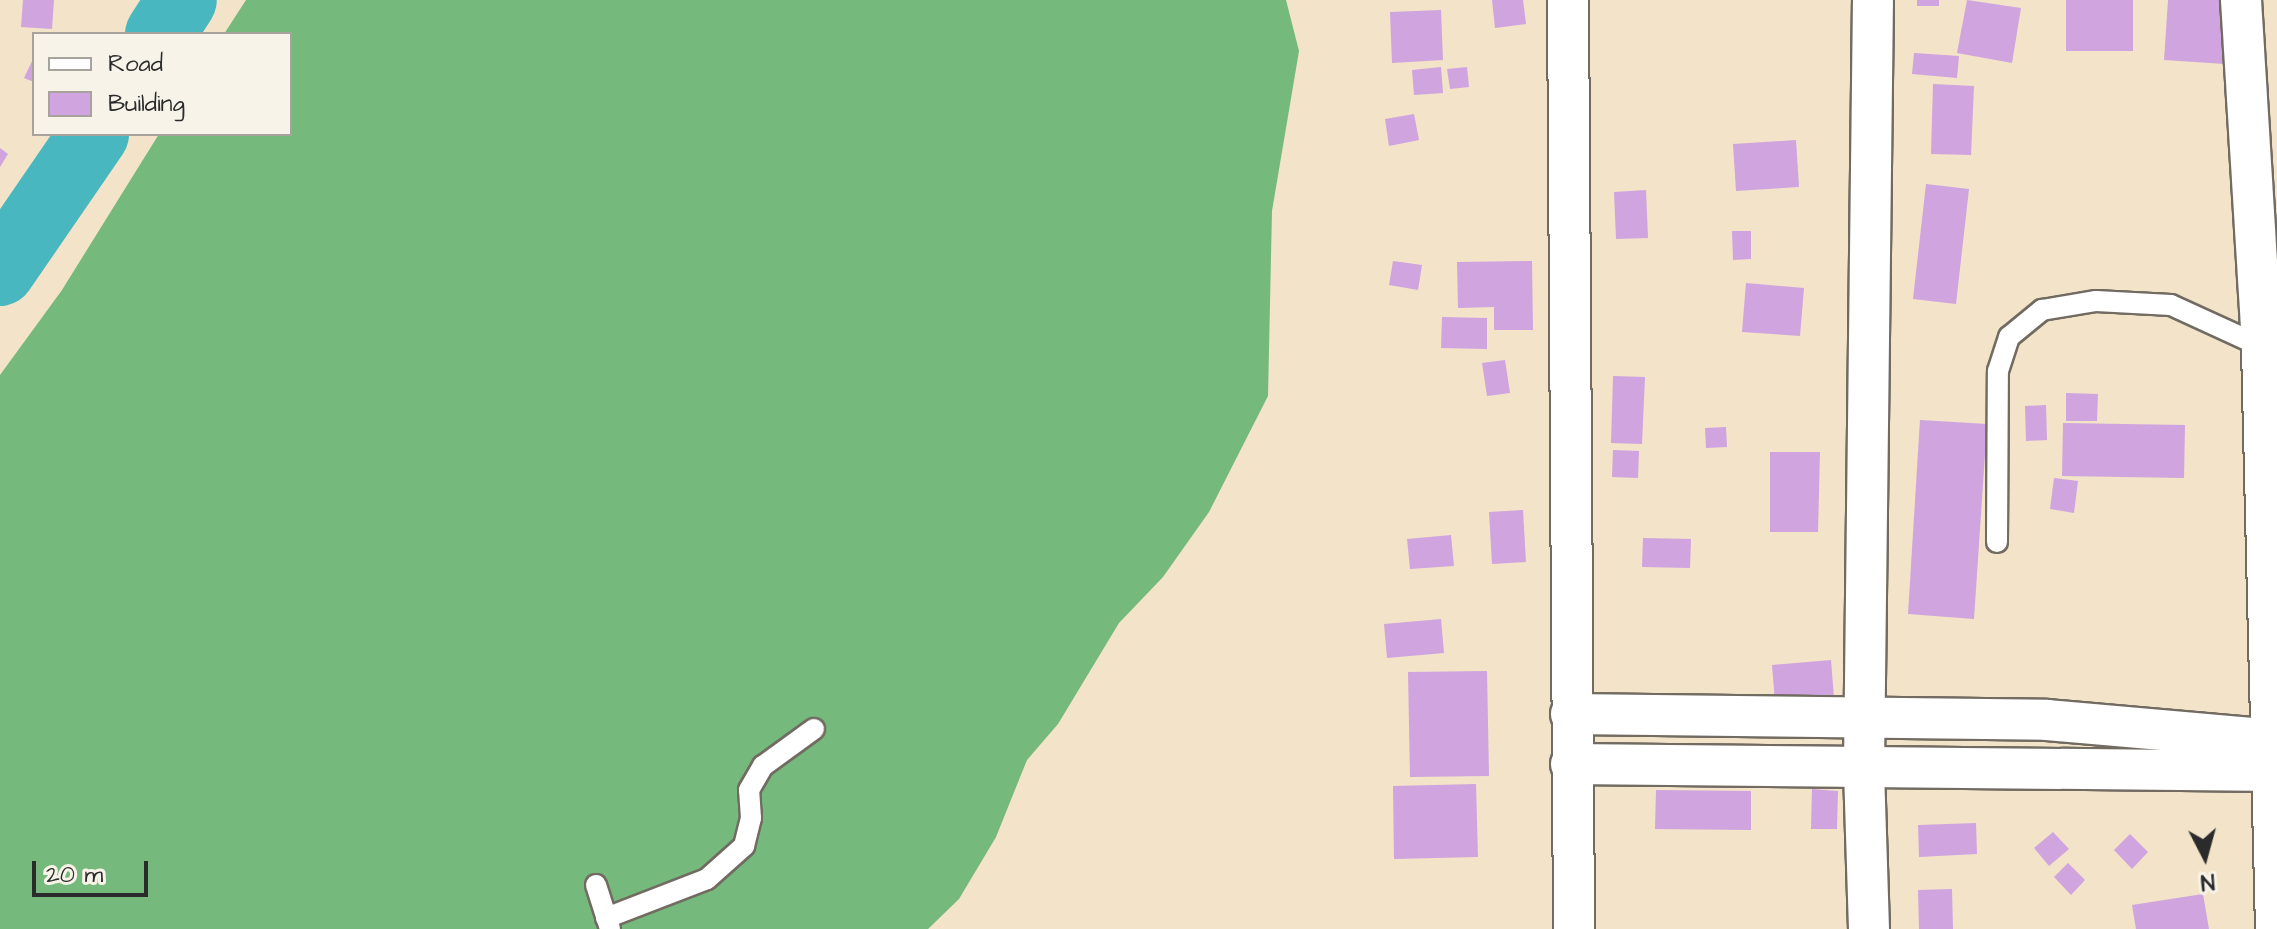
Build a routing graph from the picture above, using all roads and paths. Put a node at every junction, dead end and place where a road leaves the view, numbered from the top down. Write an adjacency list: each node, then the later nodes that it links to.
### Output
1 (1568, 0): 6 (street)
2 (1873, 0): 7 (street)
3 (2241, 0): 4 (street)
4 (2270, 348): 5 (lane); 10 (street)
5 (1997, 542)
6 (1571, 714): 7 (street); 11 (street)
7 (1864, 718): 8 (street); 12 (street)
8 (2047, 720): 10 (street); 13 (street)
9 (814, 729): 15 (lane)
10 (2273, 756): 13 (street); 18 (street)
11 (1571, 764): 12 (street); 16 (street)
12 (1864, 767): 13 (street); 17 (street)
13 (2047, 769)
14 (596, 885): 15 (lane)
15 (608, 924)
16 (1574, 929)
17 (1869, 929)
18 (2276, 929)

